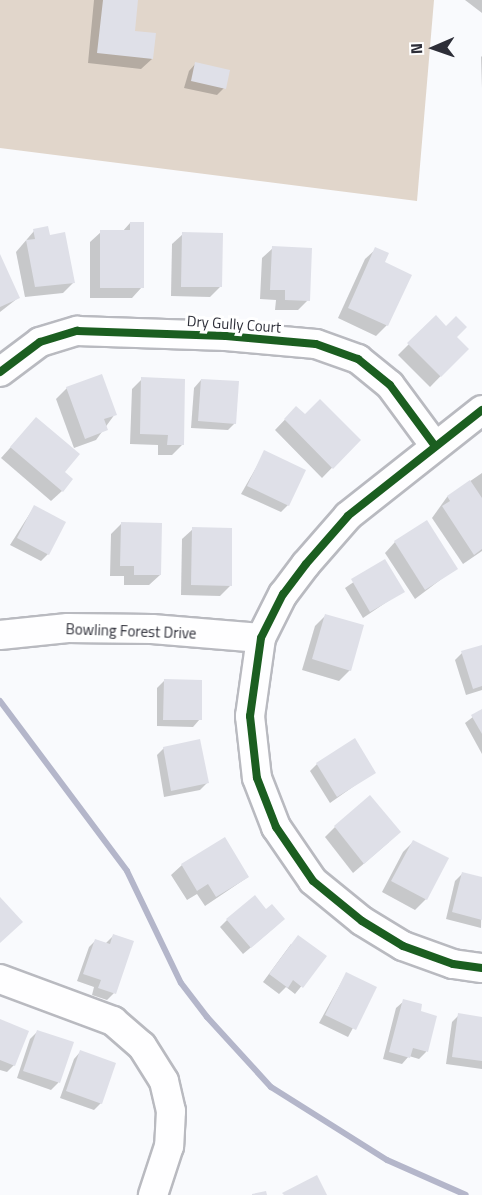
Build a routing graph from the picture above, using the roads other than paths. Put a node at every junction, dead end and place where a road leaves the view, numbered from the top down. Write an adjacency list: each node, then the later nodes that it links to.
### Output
1 (0, 372): 3 (street, Dry Gully Court)
2 (482, 410): 3 (street)
3 (435, 446): 5 (street)
4 (0, 635): 5 (street, Bowling Forest Drive)
5 (261, 638): 6 (street)
6 (482, 968)
7 (0, 979): 8 (street)
8 (153, 1195)

